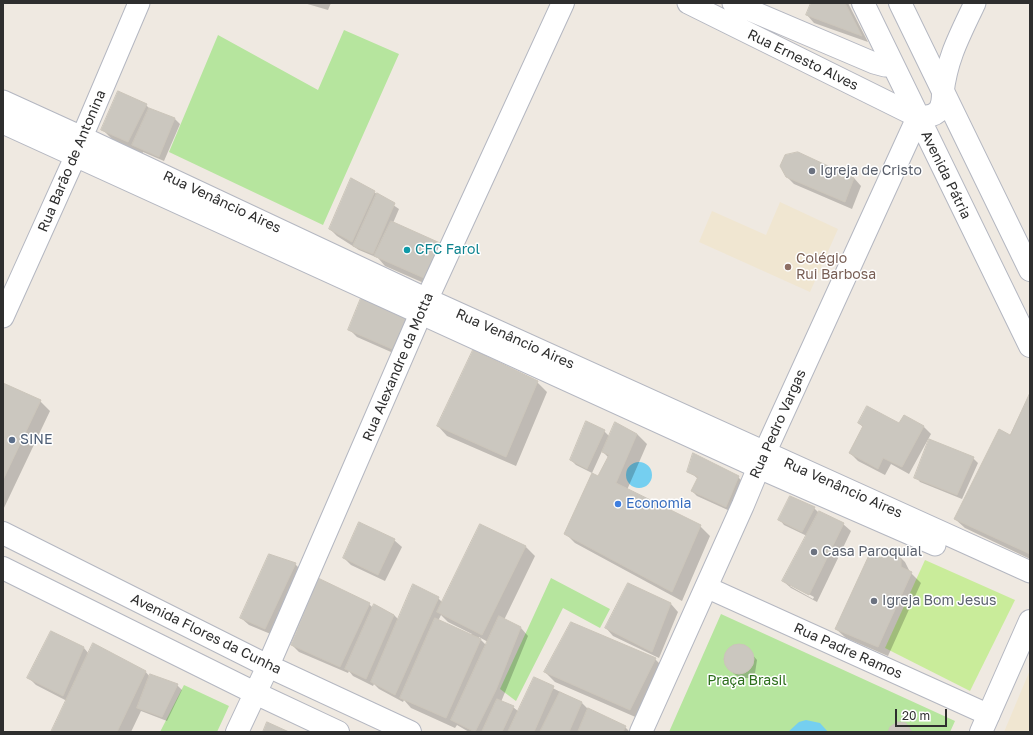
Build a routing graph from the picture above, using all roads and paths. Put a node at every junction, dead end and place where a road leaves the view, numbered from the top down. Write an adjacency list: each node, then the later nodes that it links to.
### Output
1 (139, 3): 14 (street, Rua Barão de Antonina)
2 (563, 3): 16 (main road, Rua Alexandre da Motta)
3 (733, 3): 9 (street, Rua Ernesto Alves)
4 (863, 3): 9 (main road, Avenida Pátria)
5 (900, 3): 8 (main road)
6 (975, 3): 10 (street)
7 (691, 4): 12 (street, Rua Ernesto Alves)
8 (927, 60): 9 (main road); 10 (main road)
9 (893, 65): 12 (main road, Avenida Pátria)
10 (943, 93): 12 (main road); 15 (main road)
11 (3, 101): 14 (street, Rua Venâncio Aires)
12 (918, 117): 18 (main road, Avenida Pátria); 19 (main road, Rua Pedro Vargas)
13 (3, 122): 14 (street, Rua Venâncio Aires)
14 (79, 146): 16 (street, Rua Venâncio Aires); 17 (street, Rua Barão de Antonina)
15 (1030, 270)
16 (424, 306): 19 (street, Rua Venâncio Aires); 27 (main road, Rua Alexandre da Motta)
17 (3, 317)
18 (1030, 346)
19 (762, 460): 20 (street, Rua Venâncio Aires); 24 (main road, Rua Pedro Vargas)
20 (882, 513): 23 (street, Rua Venâncio Aires); 25 (street, Rua Venâncio Aires)
21 (3, 533): 27 (main road, Avenida Flores da Cunha)
22 (3, 568): 28 (main road)
23 (1030, 572)
24 (706, 586): 29 (street, Rua Padre Ramos); 33 (main road, Rua Pedro Vargas)
25 (1030, 587)
26 (1030, 621): 29 (main road)
27 (268, 666): 28 (main road, Rua Alexandre da Motta); 32 (main road, Avenida Flores da Cunha)
28 (255, 693): 30 (main road, Rua Alexandre da Motta); 31 (main road)
29 (985, 724)
30 (237, 732)
31 (338, 732)
32 (410, 732)
33 (641, 732)

